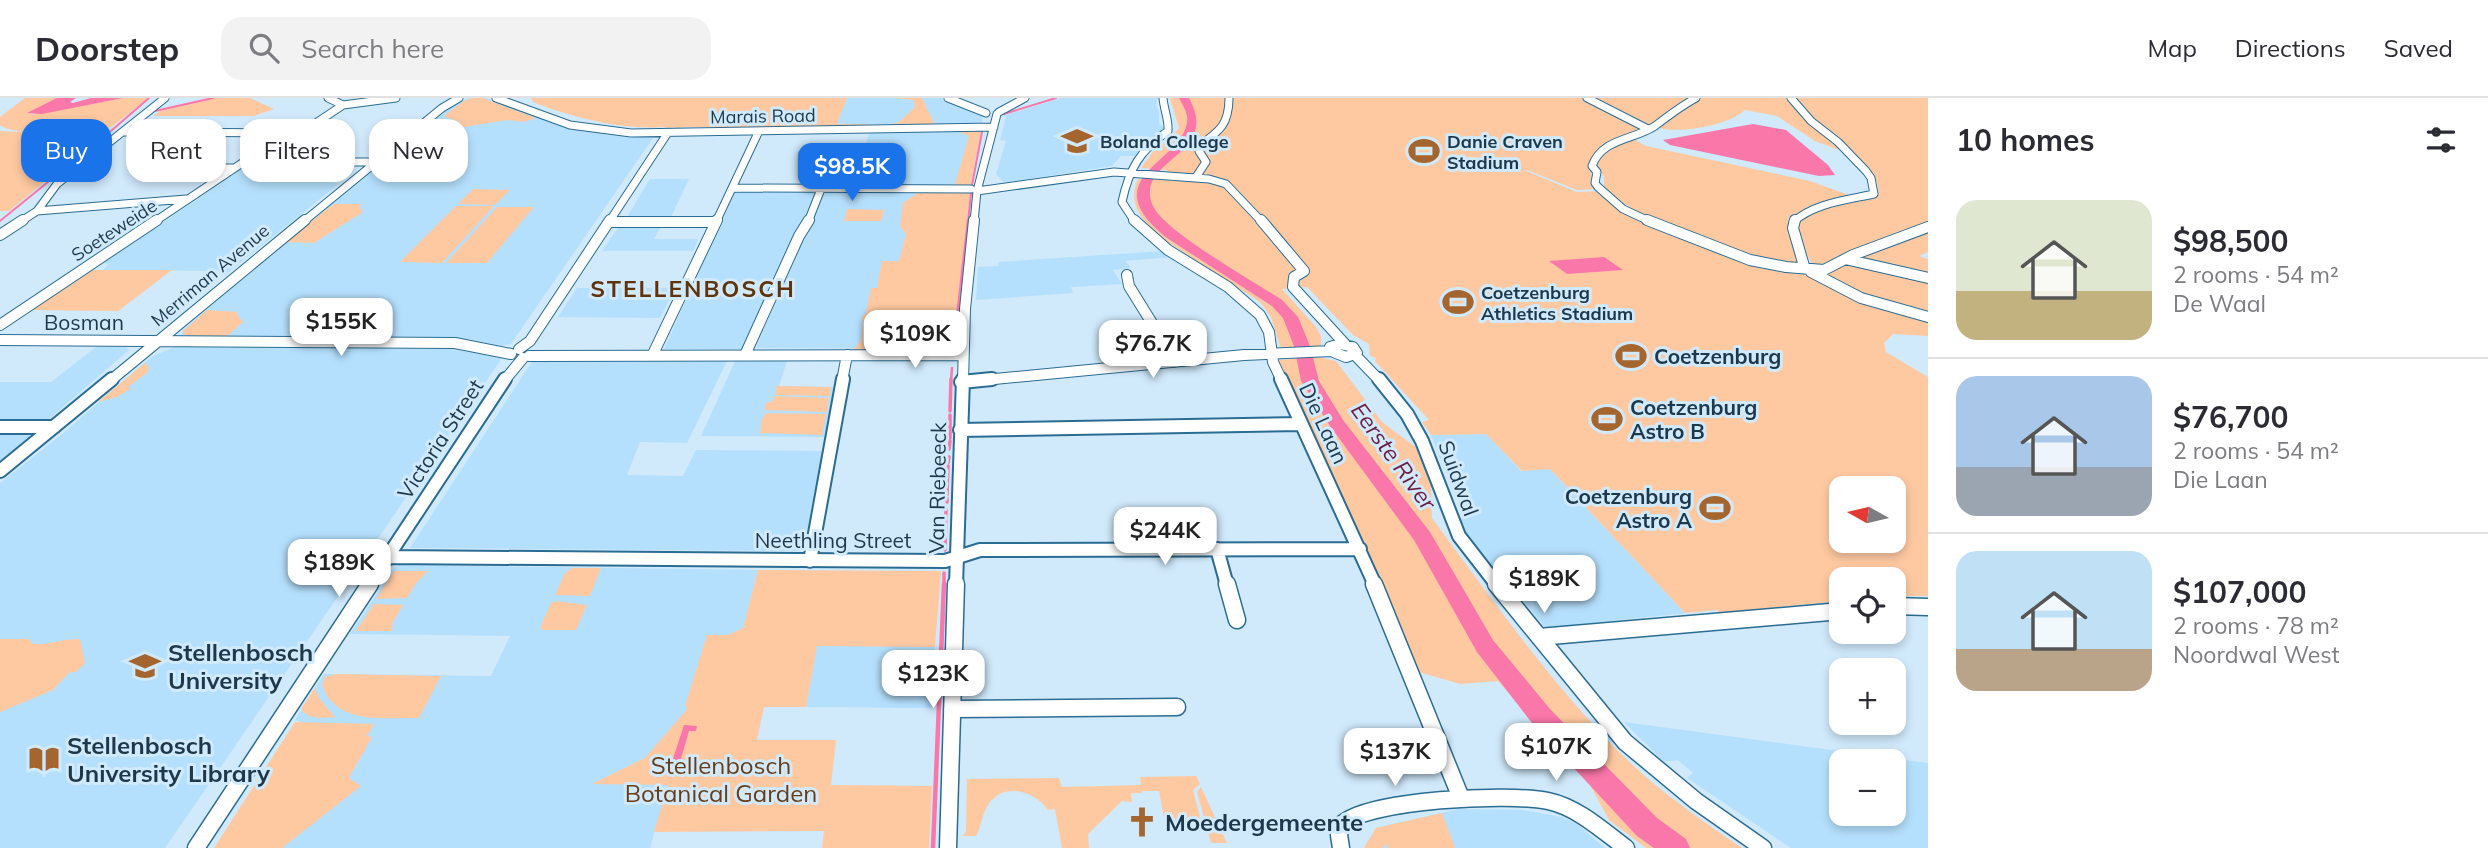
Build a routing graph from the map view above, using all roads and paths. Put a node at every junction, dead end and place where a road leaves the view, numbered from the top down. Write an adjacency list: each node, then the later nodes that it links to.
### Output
1 (165, 98): 20 (street)
2 (328, 98): 14 (street)
3 (396, 98): 14 (street, Soeteweide)
4 (459, 98): 13 (street, Merriman Avenue)
5 (497, 98): 23 (street, Marais Road)
6 (951, 98): 15 (street)
7 (1024, 98): 15 (street)
8 (1163, 98): 28 (street)
9 (1229, 98): 29 (street)
10 (1587, 98): 19 (street)
11 (1696, 98): 19 (street)
12 (1791, 98): 40 (street)
13 (446, 102): 17 (street, Merriman Avenue)
14 (343, 105): 16 (street, Soeteweide)
15 (992, 112): 18 (street, Van Riebeeck)
16 (322, 119)
17 (426, 119)
18 (992, 129): 21 (street, Marais Road); 32 (street, Van Riebeeck)
19 (1648, 129): 40 (street)
20 (124, 132): 22 (street); 34 (street)
21 (758, 132): 23 (street, Marais Road); 30 (street)
22 (240, 133)
23 (667, 134): 35 (street, Victoria Street)
24 (240, 165): 26 (street, Soeteweide)
25 (226, 168): 26 (street)
26 (235, 168): 33 (street, Soeteweide)
27 (369, 168): 46 (street, Merriman Avenue)
28 (1128, 174): 29 (street); 32 (street); 50 (street, Die Laan)
29 (1196, 177): 47 (street)
30 (733, 188): 31 (street); 36 (street)
31 (821, 188): 32 (street); 51 (street)
32 (974, 190): 53 (street, Van Riebeeck)
33 (189, 199): 34 (street); 44 (street, Soeteweide)
34 (37, 211): 38 (street)
35 (611, 222): 36 (street); 48 (street, Victoria Street)
36 (716, 222): 49 (street)
37 (1928, 227): 39 (street)
38 (0, 235)
39 (1845, 259): 40 (street); 42 (street)
40 (1797, 268): 43 (street)
41 (1127, 275): 54 (street)
42 (1928, 278)
43 (1928, 317)
44 (0, 325)
45 (0, 340): 46 (street, Bosman)
46 (158, 342): 48 (street, Bosman); 58 (street, Merriman Avenue)
47 (1334, 345): 50 (street); 70 (street, Suidwal)
48 (520, 353): 49 (street, Bosman); 63 (street, Victoria Street)
49 (653, 354): 51 (street, Bosman)
50 (1273, 354): 54 (street); 56 (street, Die Laan)
51 (745, 355): 52 (street, Bosman)
52 (847, 355): 53 (street, Bosman); 65 (street)
53 (962, 355): 55 (street, Van Riebeeck)
54 (1176, 362): 55 (street)
55 (961, 382): 59 (street, Van Riebeeck)
56 (1301, 424): 59 (street); 62 (street, Die Laan)
57 (0, 427): 58 (street)
58 (54, 427): 60 (street, Merriman Avenue)
59 (960, 430): 64 (street, Van Riebeeck)
60 (0, 471)
61 (1217, 549): 62 (street, Neethling Street); 64 (street, Neethling Street); 69 (street)
62 (1360, 549): 73 (street, Die Laan)
63 (387, 557): 65 (street, Neethling Street); 74 (street, Victoria Street)
64 (956, 557): 65 (street, Neethling Street); 72 (street, Van Riebeeck)
65 (810, 561)
66 (1906, 606): 67 (street)
67 (1928, 607)
68 (1829, 612): 70 (street)
69 (1237, 620)
70 (1539, 637): 78 (street, Suidwal)
71 (1177, 707): 72 (street)
72 (952, 709): 75 (street, Van Riebeeck)
73 (1461, 798): 76 (street); 77 (street)
74 (196, 848)
75 (948, 848)
76 (1341, 848)
77 (1626, 848)
78 (1763, 848)

